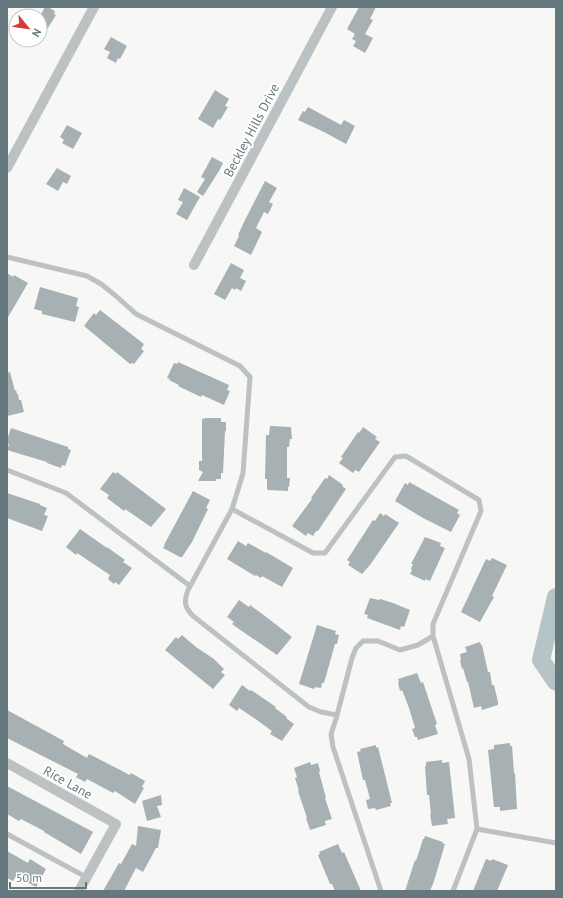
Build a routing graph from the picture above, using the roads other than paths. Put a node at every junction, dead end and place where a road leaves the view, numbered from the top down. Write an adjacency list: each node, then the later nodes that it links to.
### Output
1 (94, 7): 3 (street)
2 (332, 7): 5 (street, Beckley Hills Drive)
3 (7, 168)
4 (7, 257): 7 (lane)
5 (194, 265)
6 (7, 470): 8 (lane)
7 (232, 509): 8 (lane); 9 (lane)
8 (190, 586): 10 (lane)
9 (433, 636): 10 (lane); 12 (lane)
10 (337, 715): 17 (lane)
11 (7, 763): 15 (street, Rice Lane)
12 (477, 829): 14 (lane); 18 (lane)
13 (7, 834): 15 (lane)
14 (556, 843)
15 (86, 877): 16 (street)
16 (79, 891)
17 (381, 891)
18 (453, 891)

